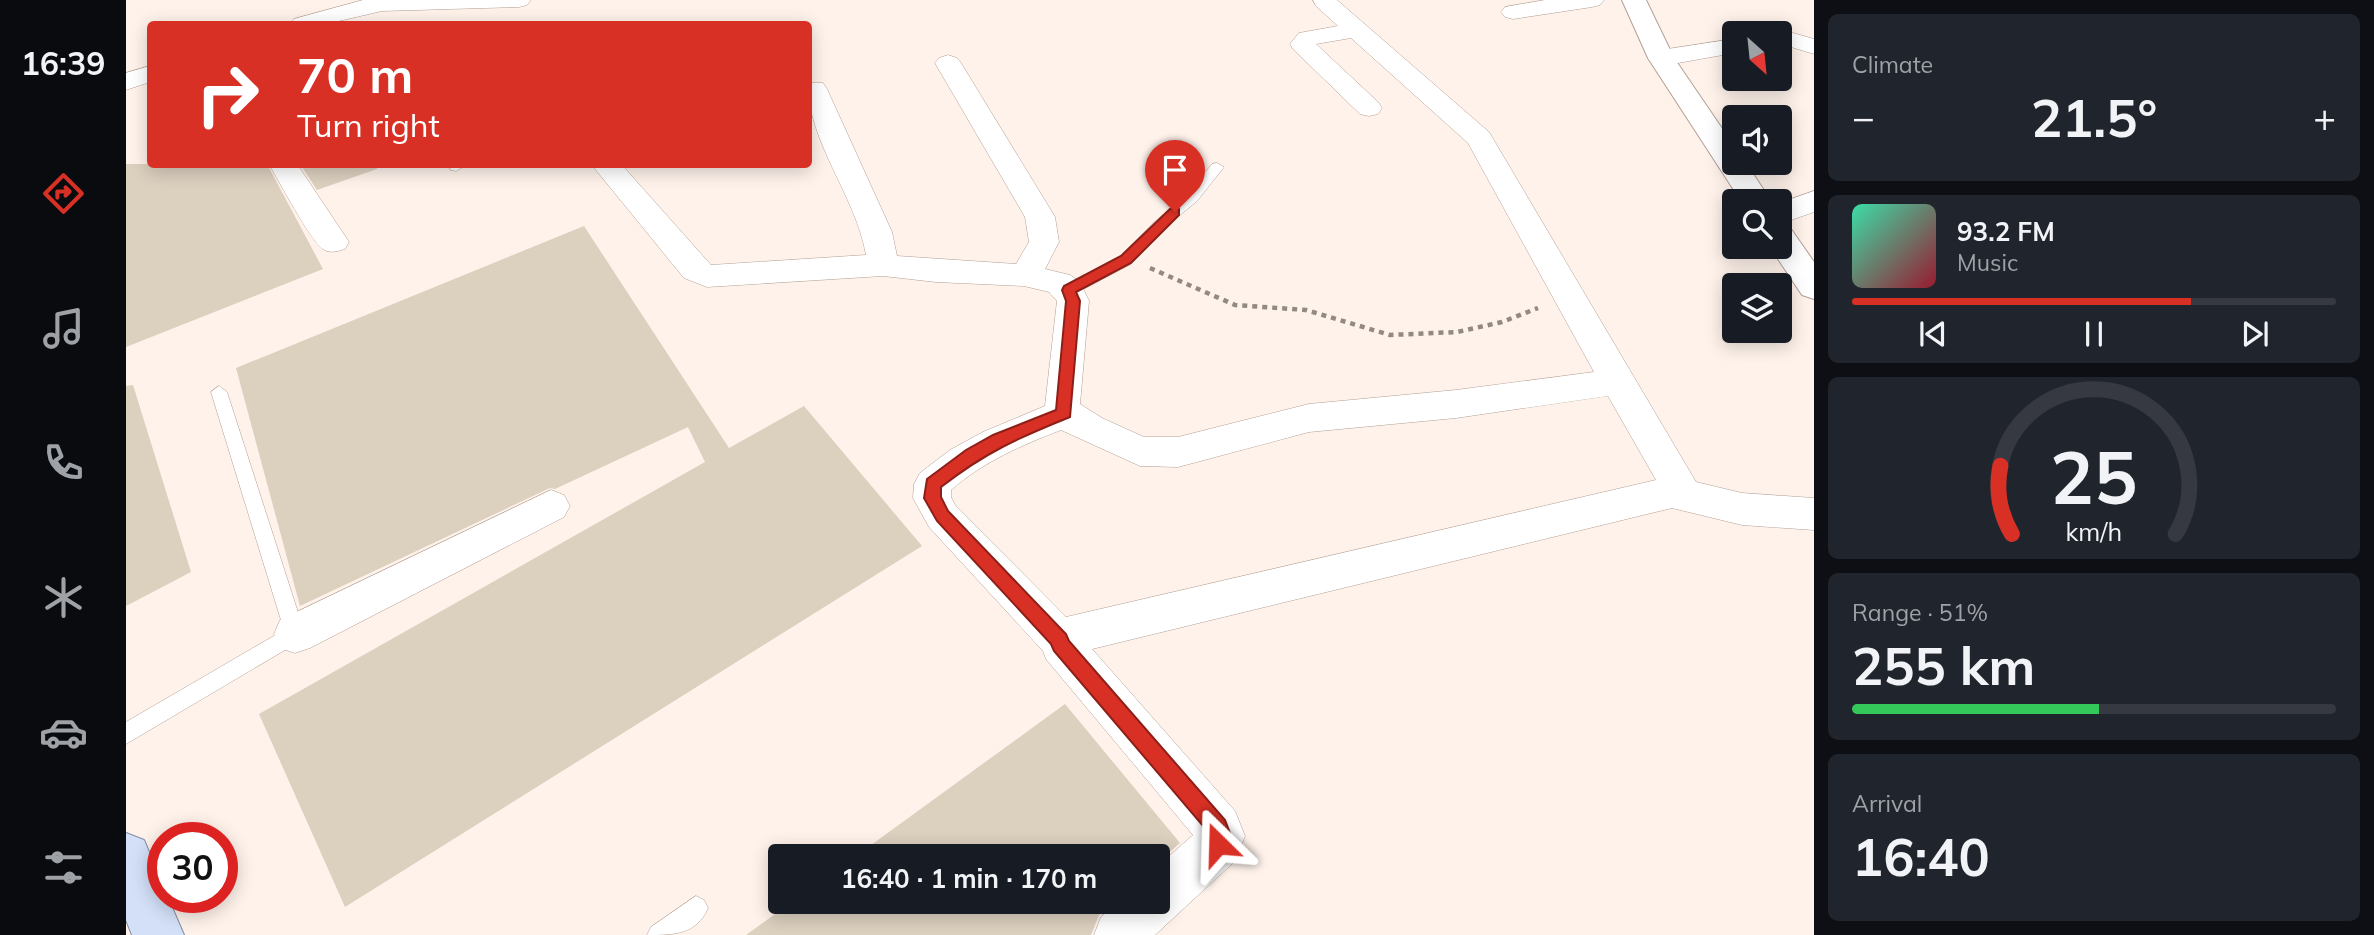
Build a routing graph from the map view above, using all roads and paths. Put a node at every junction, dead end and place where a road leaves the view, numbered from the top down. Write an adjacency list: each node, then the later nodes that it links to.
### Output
1 (519, 0): 7 (street)
2 (1592, 0): 6 (street)
3 (1634, 0): 13 (street)
4 (1324, 1): 9 (street)
5 (344, 12): 7 (street); 8 (street)
6 (1513, 12)
7 (494, 14)
8 (313, 21)
9 (1356, 30): 18 (street); 32 (street)
10 (1792, 40): 11 (street)
11 (1814, 47)
12 (1722, 48): 13 (street)
13 (1661, 58): 22 (street)
14 (948, 63): 29 (street)
15 (147, 75): 16 (street)
16 (126, 82)
17 (814, 89): 28 (street)
18 (1369, 108)
19 (1217, 167): 27 (lane)
20 (285, 168): 25 (street)
21 (608, 168): 28 (street)
22 (1748, 189)
23 (1814, 201): 24 (street)
24 (1792, 209)
25 (334, 242)
26 (1792, 255): 30 (street)
27 (1126, 260): 31 (lane); 32 (path)
28 (883, 265): 29 (street)
29 (1024, 275): 31 (street)
30 (1814, 287)
31 (1069, 290): 35 (street)
32 (1568, 296): 33 (street)
33 (1617, 382): 35 (street); 36 (street)
34 (219, 392): 39 (lane)
35 (1065, 413): 40 (street)
36 (1672, 492): 38 (street); 40 (street)
37 (551, 506): 39 (street)
38 (1814, 514)
39 (295, 634): 41 (lane)
40 (1060, 640): 43 (street)
41 (126, 734)
42 (126, 858): 46 (main road)
43 (1170, 888)
44 (696, 908): 47 (lane)
45 (1142, 914): 48 (street)
46 (158, 935)
47 (659, 935)
48 (1119, 935)

